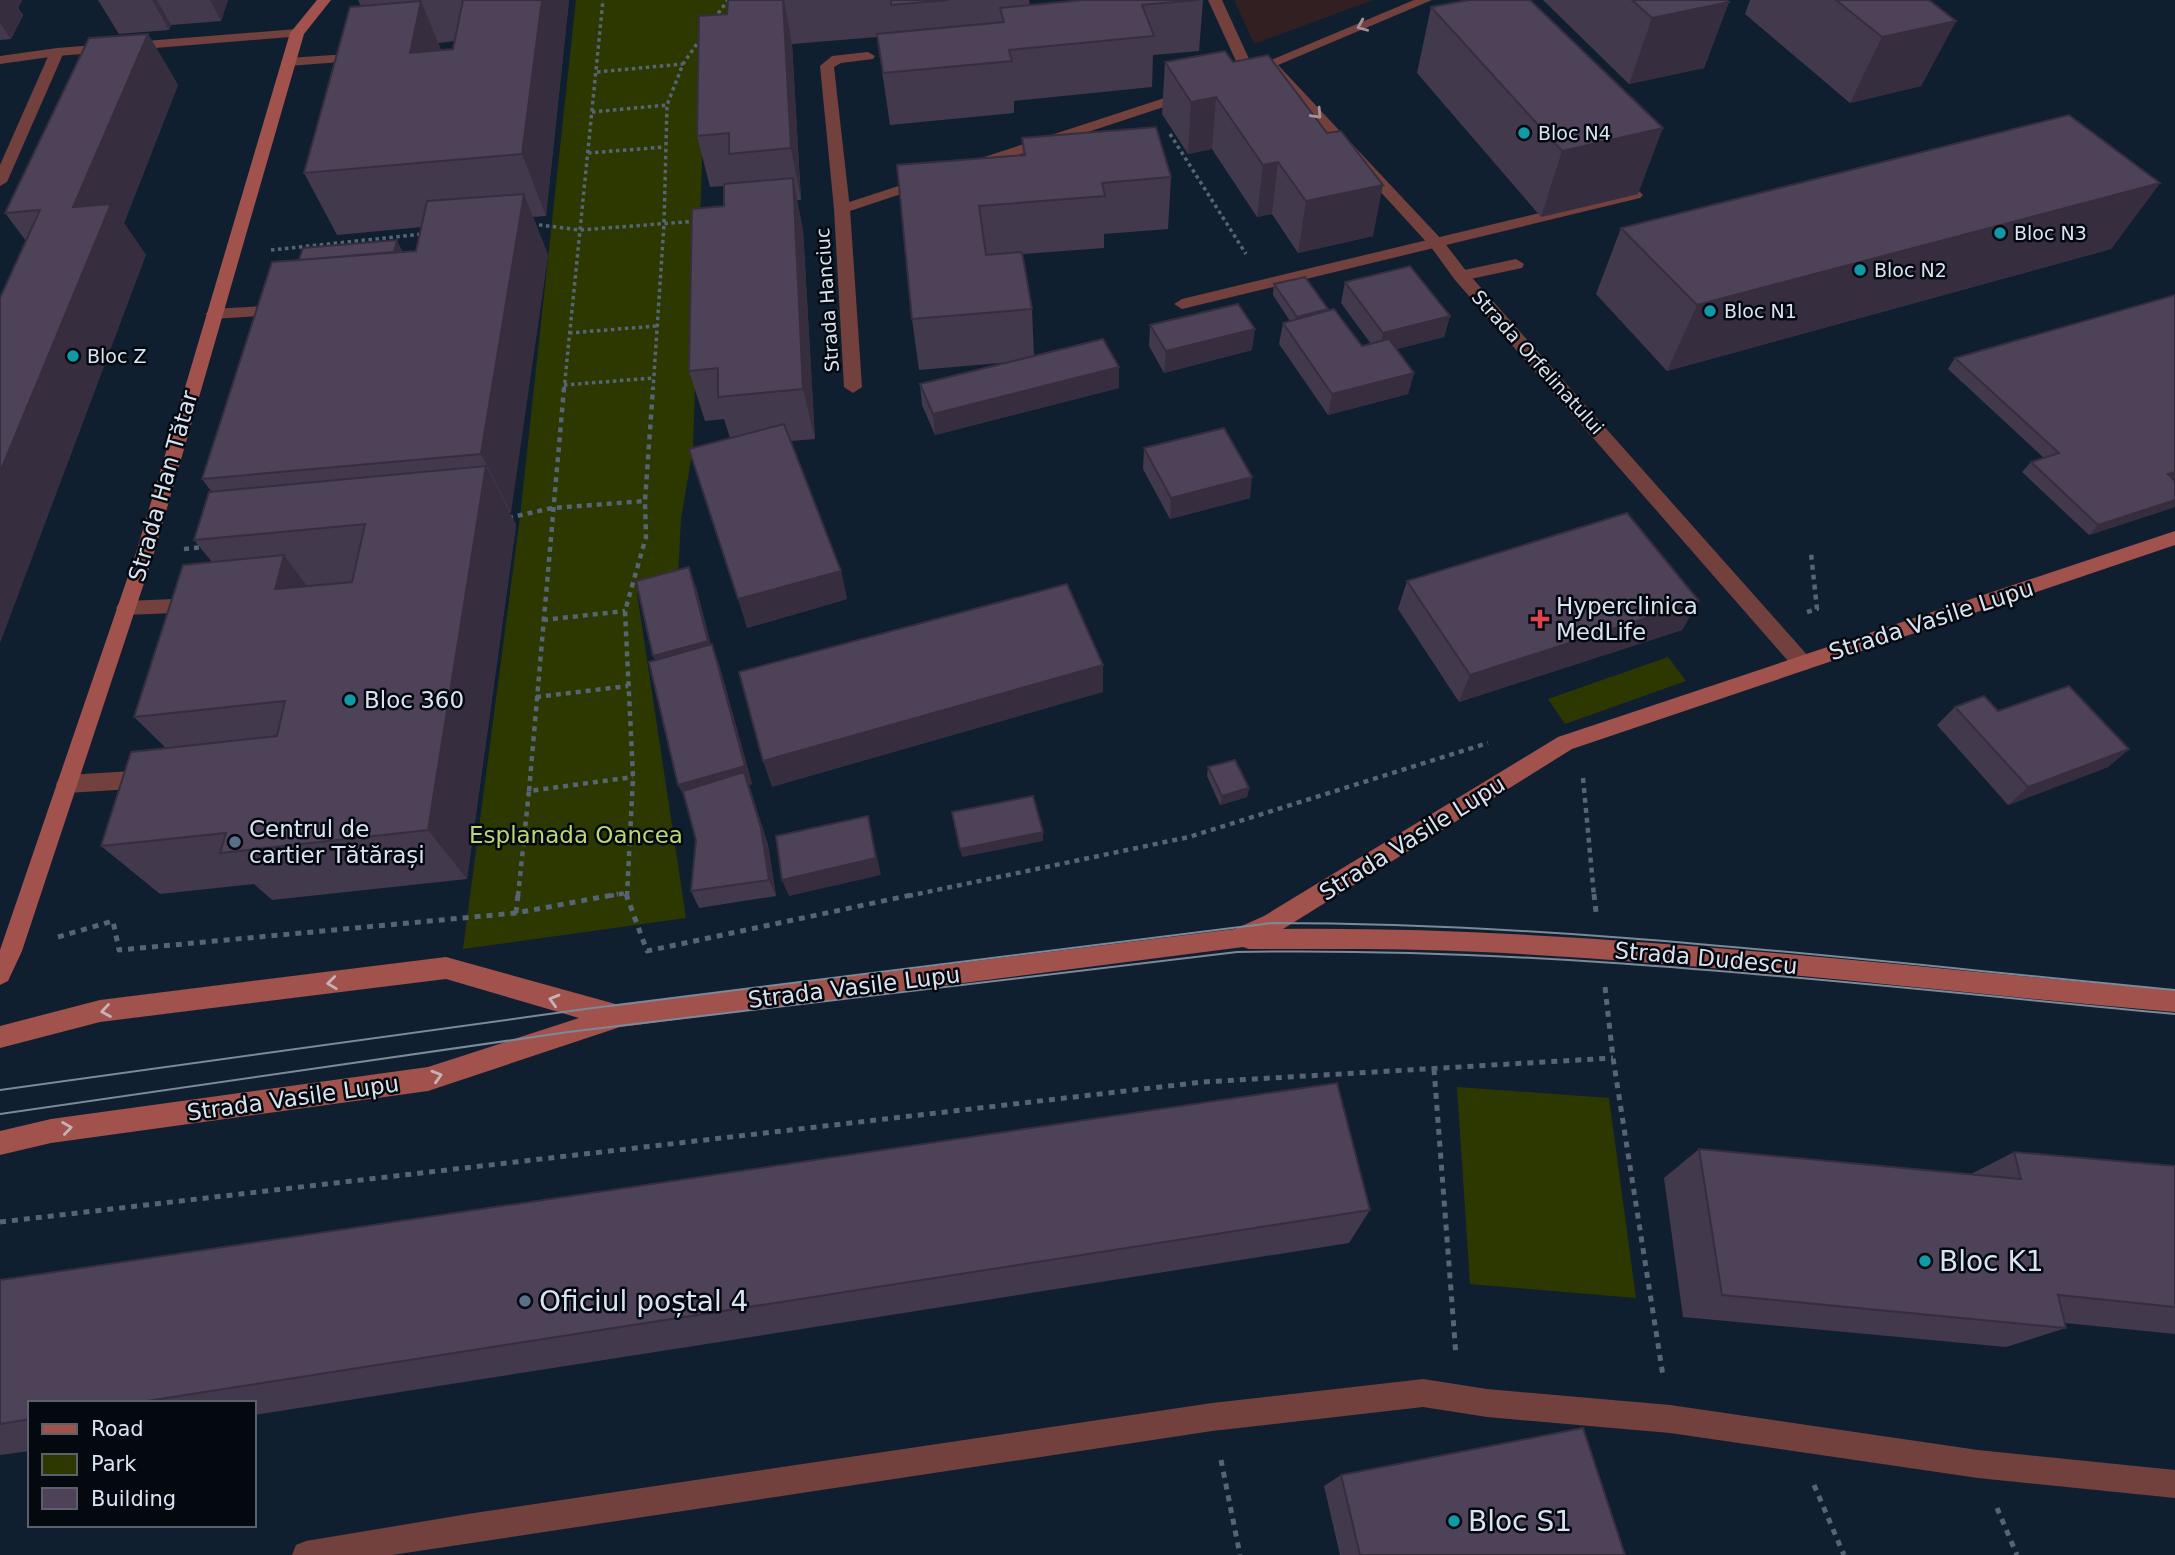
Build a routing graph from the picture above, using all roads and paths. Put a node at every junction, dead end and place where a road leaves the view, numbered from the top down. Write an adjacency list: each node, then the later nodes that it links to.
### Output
1 (324, 0): 8 (main road, Strada Han Tătar)
2 (603, 0): 16 (path)
3 (728, 0): 6 (path)
4 (1215, 0): 15 (street)
5 (1425, 0): 15 (street, one-way to 15)
6 (713, 21)
7 (705, 32): 14 (path)
8 (297, 33): 9 (street); 13 (main road, Strada Han Tătar)
9 (57, 52): 12 (street); 23 (street)
10 (384, 56): 13 (street)
11 (868, 56): 25 (street, Strada Hanciuc)
12 (0, 60)
13 (288, 62): 32 (main road, Strada Han Tătar)
14 (683, 64): 16 (path); 18 (path)
15 (1271, 64): 31 (street, Strada Orfelinatului, one-way to 31)
16 (596, 72): 20 (path)
17 (1200, 90): 19 (street, Strada Hanciuc)
18 (667, 105): 20 (path); 21 (path)
19 (1153, 107): 25 (street, Strada Hanciuc); 35 (path)
20 (592, 112): 22 (path)
21 (665, 147): 22 (path); 28 (path)
22 (588, 153): 29 (path)
23 (0, 182)
24 (1635, 195): 31 (street)
25 (842, 209): 43 (street, Strada Hanciuc)
26 (705, 221): 28 (path)
27 (527, 223): 29 (path)
28 (664, 224): 29 (path); 39 (path)
29 (580, 230): 40 (path)
30 (433, 233): 32 (path)
31 (1437, 244): 34 (street, Strada Orfelinatului); 35 (street)
32 (230, 255): 38 (main road, Strada Han Tătar)
33 (1516, 264): 34 (street)
34 (1461, 276): 55 (street, Strada Orfelinatului)
35 (1266, 285): 36 (street)
36 (1182, 304)
37 (294, 309): 38 (street)
38 (212, 314): 49 (main road, Strada Han Tătar)
39 (657, 326): 40 (path); 41 (path)
40 (569, 333): 42 (path)
41 (653, 378): 42 (path); 44 (path)
42 (564, 386): 45 (path)
43 (853, 387)
44 (646, 501): 45 (path); 53 (path)
45 (552, 508): 46 (path); 54 (path)
46 (506, 519)
47 (2175, 538): 56 (main road, Strada Vasile Lupu)
48 (214, 546): 49 (path)
49 (145, 553): 52 (main road, Strada Han Tătar)
50 (1811, 553): 55 (path)
51 (222, 604): 52 (street)
52 (126, 608): 63 (main road, Strada Han Tătar)
53 (625, 611): 54 (path); 57 (path)
54 (543, 620): 58 (path)
55 (1768, 625): 56 (street, Strada Orfelinatului)
56 (1802, 663): 60 (main road, Strada Vasile Lupu)
57 (628, 686): 58 (path); 62 (path)
58 (536, 697): 64 (path)
59 (1500, 739): 65 (path)
60 (1565, 743): 67 (main road, Strada Vasile Lupu); 68 (path)
61 (176, 778): 63 (street)
62 (633, 778): 64 (path); 65 (path)
63 (67, 784): 69 (main road, Strada Han Tătar)
64 (529, 791): 66 (path)
65 (626, 893): 66 (path)
66 (516, 913): 69 (path)
67 (1237, 939): 68 (main road, Strada Dudescu); 72 (main road, Strada Vasile Lupu)
68 (1601, 948): 71 (main road, Strada Dudescu); 74 (path)
69 (11, 951): 70 (main road, Strada Han Tătar)
70 (0, 974)
71 (2175, 1002)
72 (620, 1016): 73 (main road, Strada Vasile Lupu, one-way to 73); 76 (main road, Strada Vasile Lupu, one-way to 72)
73 (0, 1037)
74 (1613, 1058): 75 (path); 80 (path)
75 (1434, 1069): 77 (path); 78 (path)
76 (0, 1143)
77 (0, 1222)
78 (1460, 1399): 79 (street); 80 (street)
79 (1212, 1417): 83 (street); 84 (path)
80 (1670, 1419): 81 (street)
81 (1795, 1439): 82 (street); 85 (path)
82 (2175, 1484)
83 (306, 1555)
84 (1240, 1555)
85 (1844, 1555)

